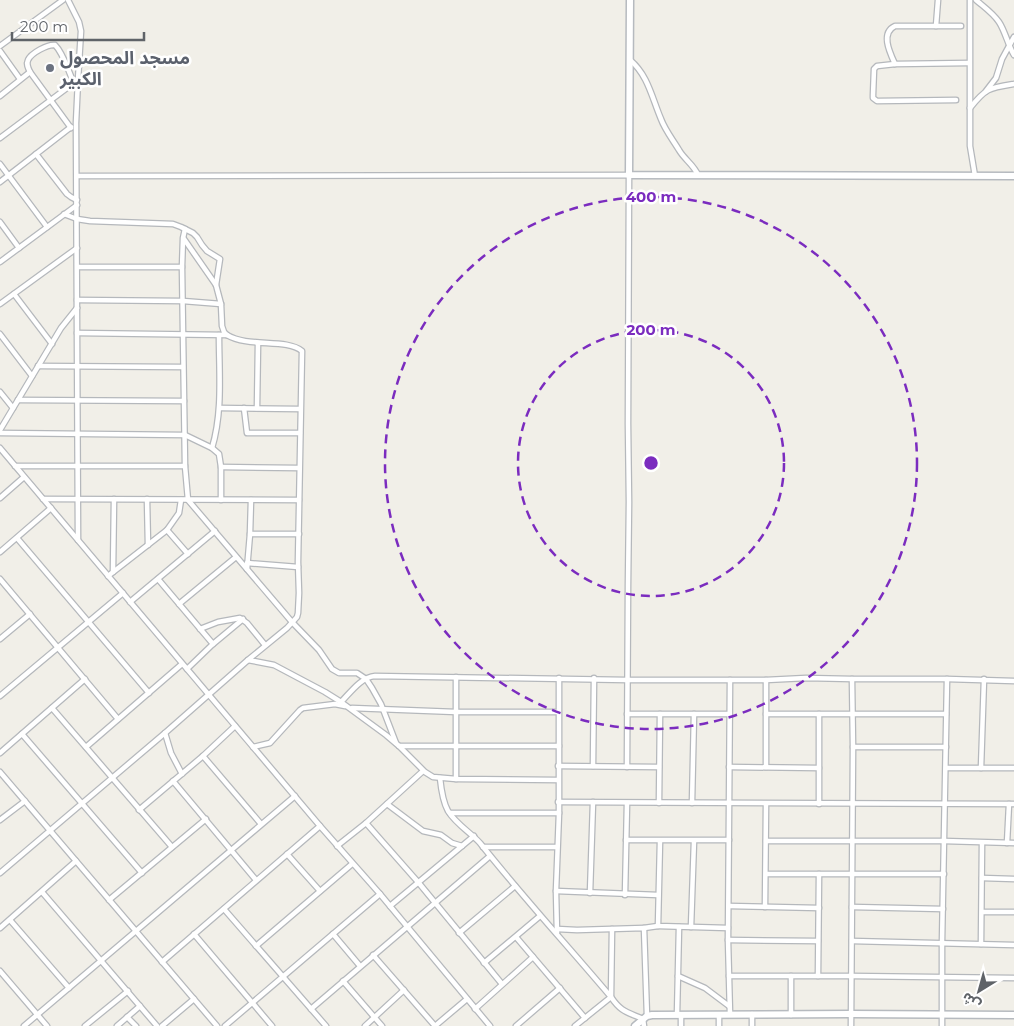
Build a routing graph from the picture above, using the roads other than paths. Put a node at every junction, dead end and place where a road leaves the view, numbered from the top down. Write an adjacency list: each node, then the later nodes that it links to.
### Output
1 (63, 0): 10 (street)
2 (68, 0): 19 (street)
3 (630, 0): 14 (main road)
4 (938, 0): 7 (street)
5 (970, 0): 15 (street)
6 (976, 0): 11 (street)
7 (936, 26): 8 (street); 16 (street)
8 (961, 26)
9 (1014, 37): 11 (street)
10 (0, 46)
11 (1008, 46): 13 (street); 21 (street)
12 (0, 52): 18 (street)
13 (1014, 55)
14 (630, 60): 32 (main road); 33 (street)
15 (969, 63): 16 (street); 25 (street)
16 (895, 64): 24 (street)
17 (30, 72): 18 (street); 19 (street); 23 (street)
18 (20, 79): 22 (street)
19 (76, 81): 23 (street); 26 (street)
20 (1014, 84): 21 (street)
21 (986, 91): 25 (street)
22 (0, 96)
23 (50, 100): 27 (street); 28 (street)
24 (956, 100)
25 (970, 108): 35 (street)
26 (76, 123): 27 (street); 34 (street)
27 (71, 128): 29 (street)
28 (0, 138)
29 (36, 154): 31 (street); 38 (street)
30 (0, 164): 31 (street)
31 (8, 175): 37 (street); 42 (street)
32 (629, 175): 33 (main road); 34 (street); 139 (street)
33 (698, 175): 35 (main road)
34 (77, 176): 38 (street)
35 (975, 176): 36 (main road)
36 (1014, 176)
37 (0, 182)
38 (77, 202): 39 (street); 40 (street)
39 (64, 214): 40 (street); 42 (street)
40 (77, 219): 43 (street); 46 (street)
41 (0, 222): 45 (street)
42 (47, 226): 45 (street)
43 (185, 229): 44 (street); 50 (street)
44 (183, 238): 49 (street); 50 (street)
45 (19, 248): 47 (street)
46 (77, 248): 48 (street); 51 (street)
47 (0, 262)
48 (78, 267): 49 (street); 52 (street)
49 (182, 267): 53 (street)
50 (216, 285): 55 (street)
51 (14, 294): 54 (street); 63 (street)
52 (78, 300): 53 (street); 56 (street)
53 (183, 302): 55 (street); 59 (street)
54 (0, 304)
55 (221, 304): 61 (street)
56 (77, 308): 57 (street); 63 (street)
57 (77, 333): 59 (street); 65 (street)
58 (0, 334): 67 (street)
59 (184, 335): 60 (street); 66 (street)
60 (219, 335): 61 (street); 73 (street)
61 (227, 335): 62 (street)
62 (258, 343): 75 (street); 76 (street)
63 (52, 344): 64 (street)
64 (38, 366): 65 (street); 67 (street)
65 (77, 367): 66 (street); 70 (street)
66 (184, 367): 71 (street)
67 (32, 376): 69 (street)
68 (0, 392): 72 (street)
69 (18, 400): 70 (street); 72 (street)
70 (77, 400): 71 (street); 79 (street)
71 (184, 400): 80 (street)
72 (13, 408): 77 (street)
73 (220, 408): 74 (street); 82 (street)
74 (244, 408): 75 (street); 78 (street)
75 (257, 408): 76 (street)
76 (300, 409): 78 (street)
77 (0, 432): 79 (street)
78 (300, 433): 87 (street)
79 (77, 434): 80 (street); 84 (street)
80 (185, 435): 82 (street); 85 (street)
81 (0, 448): 83 (street)
82 (212, 448): 86 (street)
83 (16, 466): 84 (street); 88 (street)
84 (78, 466): 85 (street); 92 (street)
85 (185, 466): 95 (street)
86 (221, 467): 87 (street); 96 (street)
87 (300, 468): 98 (street)
88 (24, 477): 89 (street); 90 (street)
89 (0, 498)
90 (43, 499): 92 (street); 99 (street)
91 (147, 499): 93 (street); 94 (street); 106 (street)
92 (78, 500): 93 (street); 105 (street)
93 (114, 500): 113 (street)
94 (181, 500): 95 (street); 100 (street)
95 (188, 500): 96 (street); 101 (street)
96 (221, 500): 97 (street)
97 (251, 500): 98 (street); 102 (street)
98 (299, 500): 103 (street)
99 (51, 508): 104 (street); 105 (street)
100 (167, 530): 106 (street); 108 (street)
101 (215, 532): 108 (street); 109 (street)
102 (250, 534): 103 (street); 110 (street)
103 (299, 534): 111 (street)
104 (17, 538): 107 (street); 122 (street)
105 (78, 540): 114 (street)
106 (148, 545): 113 (street)
107 (0, 552)
108 (188, 554): 116 (street)
109 (236, 557): 112 (street); 119 (street)
110 (247, 563): 111 (street); 112 (street)
111 (298, 567): 123 (street)
112 (246, 569): 123 (street)
113 (113, 572): 114 (street)
114 (108, 576): 117 (street)
115 (0, 579): 120 (street)
116 (158, 579): 118 (street); 119 (street)
117 (122, 593): 118 (street); 122 (street)
118 (130, 602): 130 (street)
119 (179, 604): 124 (street)
120 (30, 614): 125 (street); 128 (street)
121 (242, 619): 124 (street); 126 (street); 127 (street)
122 (88, 622): 128 (street); 144 (street)
123 (292, 622): 127 (street); 136 (street)
124 (200, 630): 126 (street)
125 (0, 639)
126 (212, 644): 131 (street)
127 (265, 646): 129 (street)
128 (58, 647): 135 (street); 146 (street)
129 (248, 660): 145 (street); 147 (street)
130 (182, 664): 131 (street); 144 (street)
131 (187, 669): 145 (street)
132 (456, 677): 133 (street); 136 (street); 151 (street)
133 (559, 678): 134 (street); 152 (street)
134 (594, 678): 139 (street); 175 (street)
135 (85, 679): 148 (street); 161 (street)
136 (366, 679): 147 (street); 150 (street)
137 (852, 679): 138 (street); 141 (street); 159 (street)
138 (947, 679): 142 (street); 160 (street)
139 (627, 680): 140 (street); 153 (street)
140 (730, 680): 141 (street); 156 (street)
141 (766, 680): 157 (street)
142 (984, 680): 143 (street); 182 (street)
143 (1014, 681)
144 (149, 692): 161 (street)
145 (209, 695): 162 (street); 163 (street)
146 (0, 696)
147 (341, 702): 149 (street)
148 (52, 708): 164 (street); 169 (street)
149 (350, 708): 150 (street); 165 (street); 166 (street)
150 (383, 709): 151 (street); 165 (street)
151 (456, 712): 152 (street); 167 (street)
152 (558, 712): 168 (street)
153 (627, 714): 154 (street); 176 (street)
154 (660, 714): 155 (street); 179 (street)
155 (694, 714): 156 (street); 199 (street)
156 (729, 714): 177 (street)
157 (766, 714): 158 (street); 178 (street)
158 (819, 714): 159 (street); 180 (street)
159 (853, 714): 160 (street); 170 (street)
160 (946, 714): 171 (street)
161 (118, 719): 169 (street)
162 (236, 726): 166 (street); 173 (street)
163 (164, 733): 186 (street); 187 (street)
164 (22, 734): 172 (street); 196 (street)
165 (397, 744): 167 (street); 184 (street)
166 (253, 746): 192 (street)
167 (456, 746): 168 (street); 189 (street)
168 (558, 746): 174 (street)
169 (86, 747): 187 (street)
170 (853, 747): 171 (street); 204 (street)
171 (946, 748): 181 (street)
172 (0, 753)
173 (203, 756): 186 (street); 213 (street)
174 (558, 766): 175 (street); 190 (street)
175 (593, 766): 176 (street)
176 (627, 767): 179 (street)
177 (729, 767): 178 (street); 201 (street)
178 (766, 767): 180 (street)
179 (659, 768): 198 (street)
180 (819, 768): 203 (street)
181 (946, 768): 182 (street); 205 (street)
182 (981, 768): 183 (street)
183 (1014, 768)
184 (423, 771): 188 (street); 200 (street)
185 (0, 772): 193 (street)
186 (182, 774): 191 (street)
187 (111, 778): 196 (street); 207 (street)
188 (440, 778): 189 (street); 208 (street)
189 (456, 779): 190 (street)
190 (558, 780): 194 (street)
191 (173, 782): 207 (street); 210 (street)
192 (295, 796): 213 (street); 214 (street)
193 (25, 801): 211 (street); 215 (street)
194 (558, 802): 195 (street); 209 (street)
195 (593, 802): 197 (street); 251 (street)
196 (82, 803): 215 (street); 238 (street)
197 (627, 803): 198 (street); 217 (street)
198 (660, 803): 199 (street)
199 (692, 803): 201 (street)
200 (386, 804): 212 (street); 228 (street)
201 (729, 804): 202 (street); 218 (street)
202 (766, 804): 203 (street); 221 (street)
203 (819, 804): 204 (street)
204 (852, 804): 205 (street); 222 (street)
205 (945, 804): 206 (street); 223 (street)
206 (1012, 804): 225 (street)
207 (139, 810): 231 (street)
208 (450, 813): 209 (street); 216 (street)
209 (559, 813): 230 (street)
210 (206, 819): 231 (street); 232 (street)
211 (0, 820)
212 (366, 822): 227 (street); 246 (street)
213 (261, 824): 232 (street)
214 (320, 826): 227 (street); 233 (street)
215 (50, 830): 235 (street); 237 (street)
216 (474, 836): 228 (street); 229 (street)
217 (626, 840): 219 (street); 253 (street)
218 (729, 840): 220 (street); 258 (street)
219 (660, 841): 220 (street); 254 (street)
220 (694, 841): 271 (street)
221 (766, 841): 222 (street); 239 (street)
222 (853, 841): 223 (street); 241 (street)
223 (944, 841): 224 (street); 242 (street)
224 (982, 843): 225 (street); 243 (street)
225 (1007, 843): 226 (street)
226 (1014, 843)
227 (337, 846): 236 (street)
228 (462, 846): 246 (street)
229 (483, 847): 230 (street); 234 (street)
230 (558, 847): 249 (street)
231 (172, 848): 238 (street)
232 (232, 850): 245 (street); 276 (street)
233 (287, 854): 245 (street); 248 (street)
234 (490, 856): 247 (street); 256 (street)
235 (76, 862): 250 (street); 255 (street)
236 (352, 864): 248 (street); 252 (street)
237 (0, 873)
238 (142, 873): 255 (street)
239 (766, 874): 240 (street); 259 (street)
240 (819, 874): 241 (street); 261 (street)
241 (852, 874): 242 (street); 260 (street)
242 (944, 874): 262 (street)
243 (982, 878): 244 (street); 264 (street)
244 (1014, 879)
245 (256, 880): 263 (street)
246 (418, 882): 256 (street); 257 (street)
247 (515, 886): 266 (street); 278 (street)
248 (320, 891): 288 (street)
249 (556, 891): 251 (street); 277 (street)
250 (42, 892): 267 (street); 291 (street)
251 (590, 893): 253 (street)
252 (380, 894): 257 (street); 280 (street)
253 (625, 894): 254 (street)
254 (658, 895): 268 (street)
255 (110, 900): 276 (street)
256 (435, 903): 269 (street); 278 (street)
257 (390, 906): 269 (street)
258 (728, 906): 259 (street); 274 (street)
259 (765, 907): 261 (street)
260 (852, 907): 262 (street); 283 (street)
261 (818, 908): 284 (street)
262 (943, 908): 285 (street)
263 (224, 909): 279 (street); 288 (street)
264 (982, 912): 265 (street); 286 (street)
265 (1014, 912)
266 (540, 916): 277 (street); 281 (street)
267 (10, 920): 272 (street); 306 (street)
268 (658, 926): 270 (street); 273 (street)
269 (407, 927): 289 (street); 311 (street)
270 (679, 927): 271 (street); 297 (street)
271 (691, 927): 274 (street)
272 (0, 928)
273 (644, 928): 275 (street); 330 (street)
274 (728, 928): 282 (street)
275 (612, 930): 277 (street); 310 (street)
276 (136, 931): 291 (street); 292 (street)
277 (557, 931): 310 (street)
278 (459, 933): 293 (street)
279 (194, 934): 292 (street); 313 (street)
280 (333, 934): 294 (street); 296 (street)
281 (516, 937): 290 (street); 293 (street)
282 (728, 940): 284 (street); 298 (street)
283 (852, 940): 285 (street); 301 (street)
284 (818, 941): 300 (street)
285 (942, 942): 286 (street); 302 (street)
286 (982, 944): 287 (street)
287 (1014, 945)
288 (256, 946): 296 (street)
289 (373, 955): 294 (street); 308 (street)
290 (533, 957): 305 (street); 307 (street)
291 (102, 961): 306 (street); 309 (street)
292 (162, 962): 312 (street)
293 (484, 963): 305 (street)
294 (360, 966): 304 (street)
295 (0, 971): 322 (street)
296 (283, 976): 313 (street); 316 (street)
297 (678, 976): 315 (street); 323 (street)
298 (728, 976): 299 (street); 315 (street)
299 (791, 976): 300 (street); 320 (street)
300 (818, 976): 301 (street)
301 (852, 976): 302 (street); 321 (street)
302 (942, 978): 303 (street); 325 (street)
303 (1014, 978)
304 (343, 981): 316 (street); 328 (street)
305 (502, 984): 317 (street)
306 (69, 988): 322 (street)
307 (560, 988): 329 (street); 346 (street)
308 (404, 990): 328 (street); 344 (street)
309 (128, 991): 314 (street); 333 (street)
310 (611, 997): 329 (street); 330 (street)
311 (467, 999): 317 (street); 344 (street)
312 (194, 1000): 337 (street); 338 (street)
313 (253, 1003): 339 (street); 340 (street)
314 (140, 1006): 327 (street); 336 (street)
315 (729, 1006): 318 (street)
316 (311, 1009): 341 (street)
317 (475, 1009): 345 (street)
318 (730, 1014): 319 (main road); 324 (main road)
319 (752, 1014): 320 (main road); 351 (street)
320 (791, 1014): 321 (main road)
321 (851, 1014): 325 (main road); 352 (street)
322 (37, 1015): 331 (street); 332 (street)
323 (679, 1015): 324 (main road); 330 (main road); 349 (street)
324 (719, 1015): 350 (street)
325 (942, 1015): 326 (main road); 353 (street)
326 (1014, 1015)
327 (127, 1017): 334 (street); 335 (street)
328 (375, 1017): 342 (street); 343 (street)
329 (586, 1018): 347 (street)
330 (645, 1020): 348 (main road)
331 (24, 1026)
332 (47, 1026)
333 (85, 1026)
334 (117, 1026)
335 (136, 1026)
336 (157, 1026)
337 (162, 1026)
338 (217, 1026)
339 (225, 1026)
340 (272, 1026)
341 (326, 1026)
342 (365, 1026)
343 (382, 1026)
344 (435, 1026)
345 (490, 1026)
346 (516, 1026)
347 (575, 1026)
348 (635, 1026)
349 (681, 1026)
350 (719, 1026)
351 (752, 1026)
352 (851, 1026)
353 (942, 1026)

